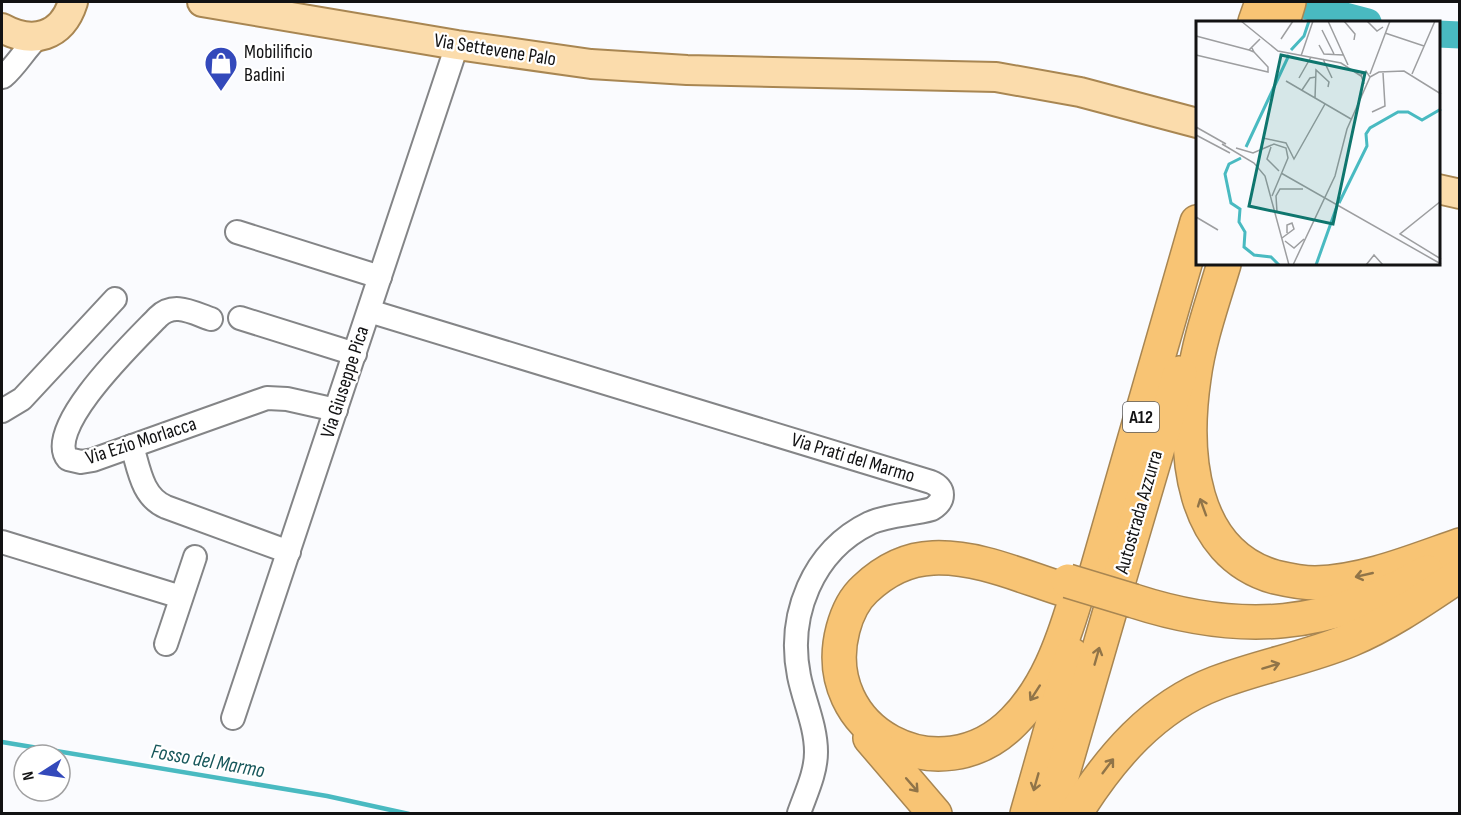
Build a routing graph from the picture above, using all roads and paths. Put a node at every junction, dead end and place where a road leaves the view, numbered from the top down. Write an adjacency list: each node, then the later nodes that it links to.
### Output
1 (74, 2): 5 (main road)
2 (202, 2): 3 (main road, Via Settevene Palo)
3 (264, 7): 6 (main road, Via Settevene Palo)
4 (2, 28): 5 (main road); 7 (street)
5 (39, 36): 7 (street)
6 (457, 45): 8 (main road, Via Settevene Palo); 14 (street, Via Giuseppe Pica)
7 (2, 78)
8 (1196, 123)
9 (1440, 189): 10 (main road)
10 (1460, 194)
11 (237, 232): 14 (street)
12 (1196, 266): 29 (highway)
13 (1223, 266): 24 (highway, one-way to 13)
14 (380, 277): 16 (street, Via Giuseppe Pica)
15 (116, 299): 21 (street)
16 (369, 311): 19 (street, Via Giuseppe Pica); 33 (street, Via Prati del Marmo)
17 (240, 318): 19 (street)
18 (211, 319): 22 (street, Via Ezio Morlacca)
19 (355, 354): 20 (street, Via Giuseppe Pica)
20 (336, 410): 22 (street, Via Ezio Morlacca); 25 (street, Via Giuseppe Pica)
21 (2, 411)
22 (132, 446): 25 (street)
23 (2, 542): 30 (street)
24 (1460, 545)
25 (289, 552): 32 (street, Via Giuseppe Pica)
26 (1460, 552): 29 (highway)
27 (195, 557): 30 (street)
28 (1460, 574): 29 (highway); 37 (highway, one-way to 28)
29 (1094, 593): 29 (highway, one-way to 29); 34 (highway, one-way to 34); 35 (highway, one-way to 35); 36 (highway, one-way to 29)
30 (181, 597): 31 (street)
31 (166, 644)
32 (233, 718)
33 (799, 813)
34 (935, 813)
35 (1027, 813)
36 (1052, 813)
37 (1075, 813)

